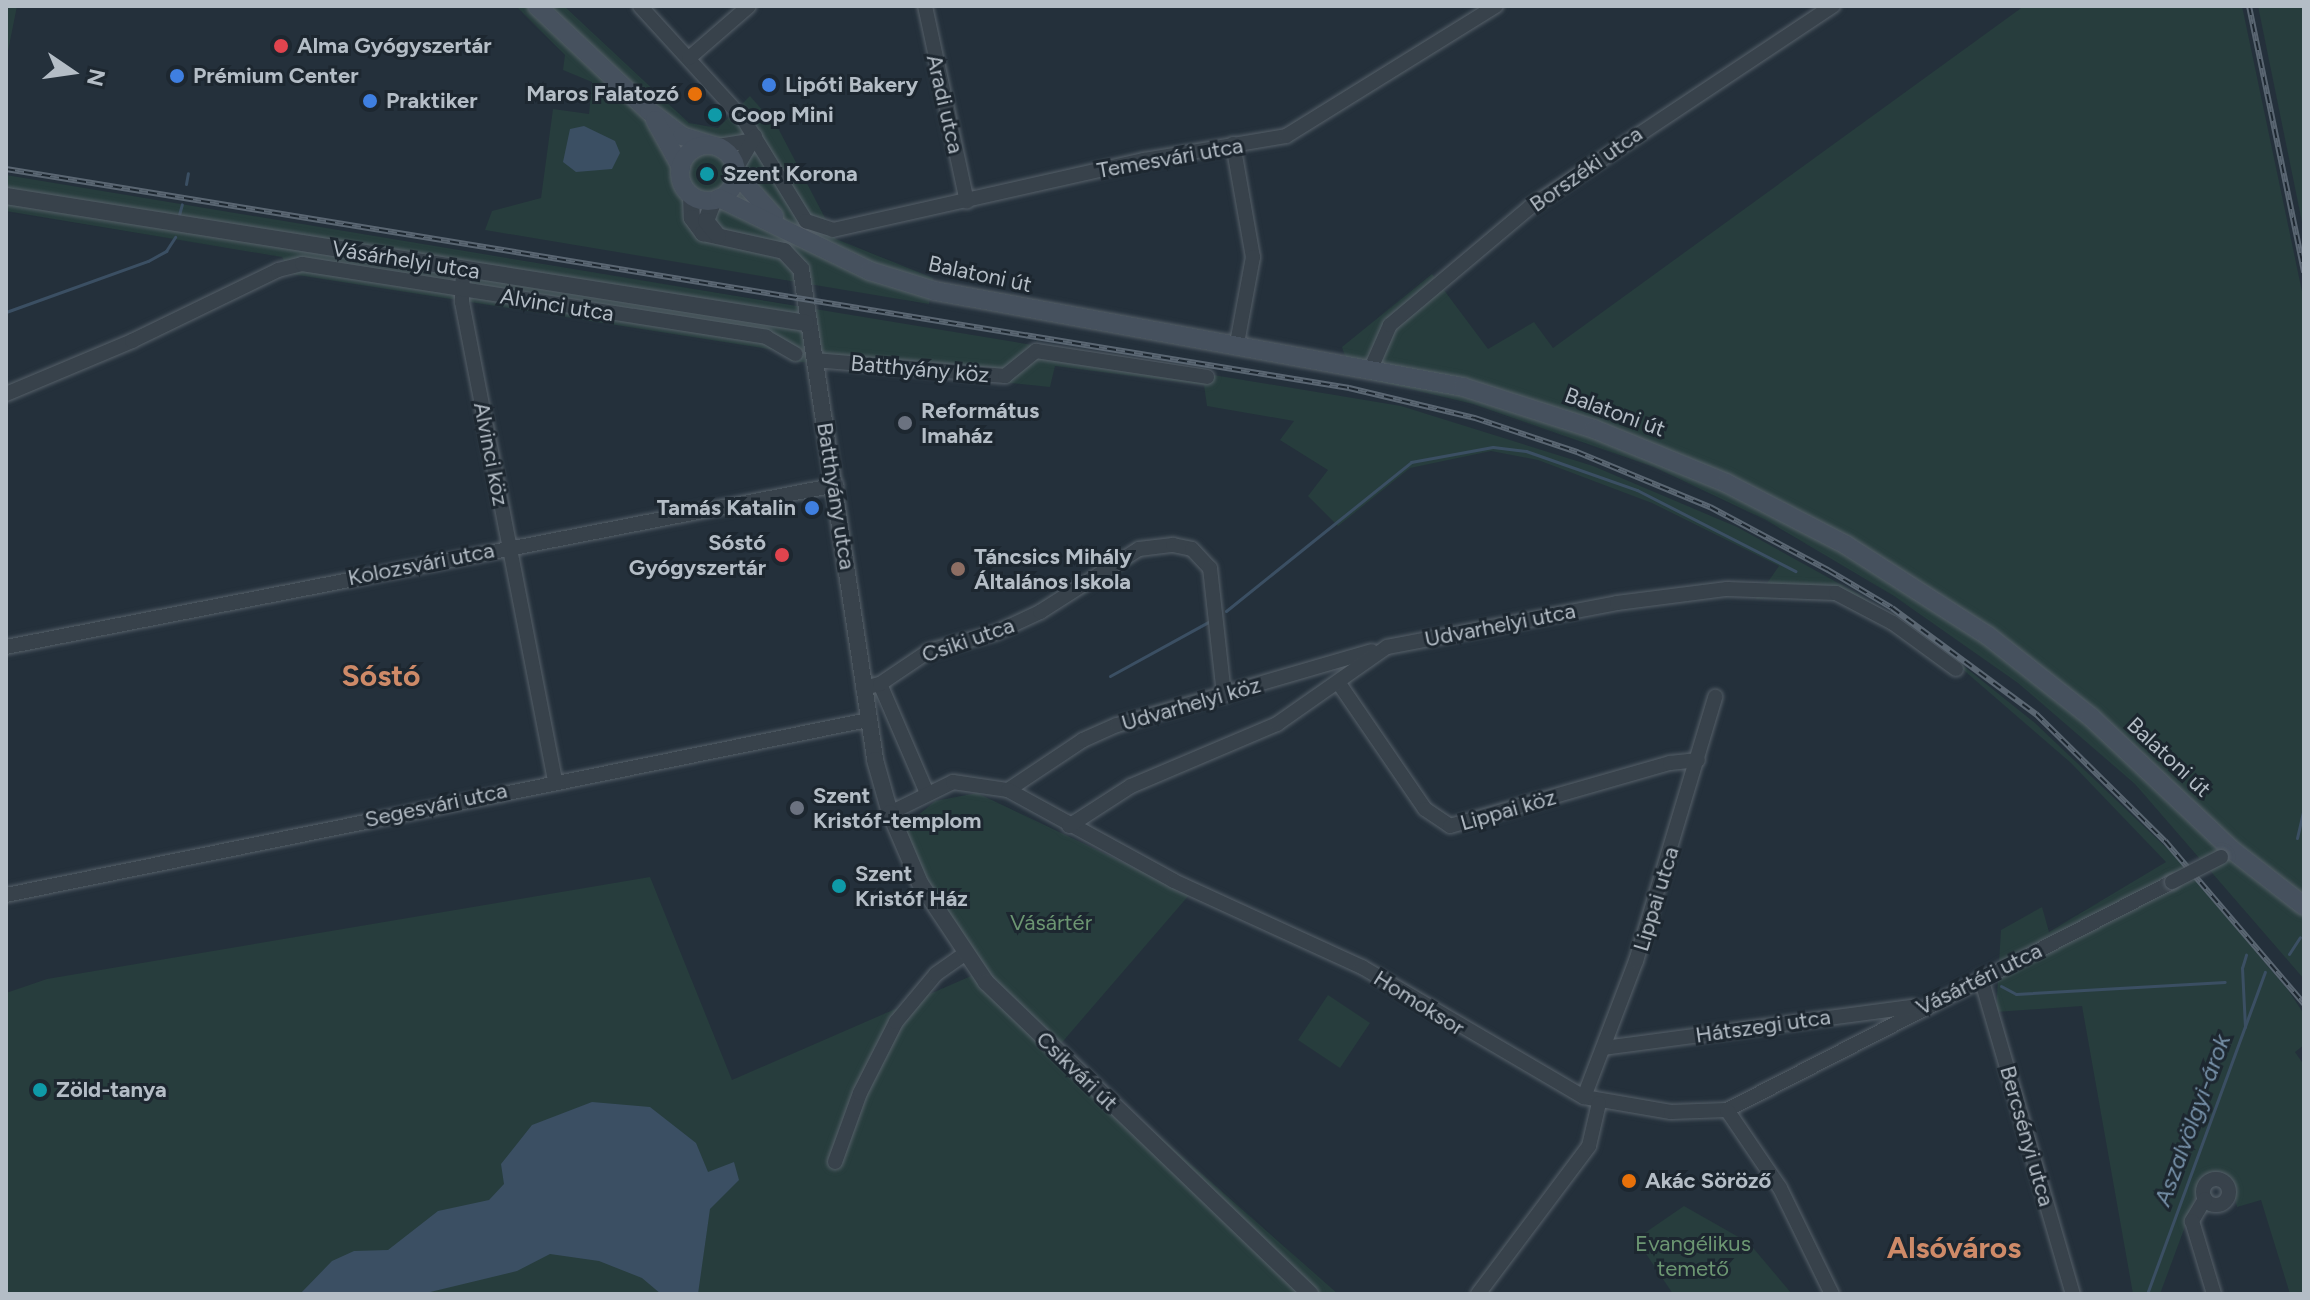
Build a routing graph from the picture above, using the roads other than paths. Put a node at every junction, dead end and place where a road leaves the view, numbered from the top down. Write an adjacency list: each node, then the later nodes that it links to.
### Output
1 (537, 6): 8 (main road)
2 (640, 6): 7 (street)
3 (749, 6): 7 (street)
4 (925, 6): 17 (street, Aradi utca)
5 (1496, 6): 10 (street, Temesvári utca)
6 (1833, 6): 26 (street, Borszéki utca)
7 (689, 58): 9 (street)
8 (649, 111): 11 (main road); 12 (main road)
9 (752, 138): 11 (street); 13 (street); 17 (street, Temesvári utca)
10 (1233, 144): 17 (street, Temesvári utca); 23 (street)
11 (715, 146): 12 (main road); 13 (main road)
12 (681, 167): 14 (main road)
13 (736, 171): 16 (main road); 18 (main road, Balatoni út)
14 (691, 195): 16 (main road); 19 (street)
15 (6, 196): 20 (street, Vásárhelyi utca)
16 (716, 199): 18 (main road, Balatoni út); 19 (street)
17 (967, 202)
18 (788, 228): 23 (main road, Balatoni út)
19 (718, 236): 22 (street, Batthyány utca)
20 (463, 269): 21 (street, Alvinci köz); 22 (street, Vásárhelyi utca)
21 (460, 289): 24 (street, Alvinci utca); 28 (street, Alvinci utca); 30 (street, Alvinci köz)
22 (806, 323): 25 (street, Batthyány utca)
23 (1237, 343): 26 (main road, Balatoni út)
24 (795, 354)
25 (814, 360): 27 (street, Batthyány köz); 29 (street, Batthyány utca)
26 (1372, 366): 45 (main road, Balatoni út)
27 (1207, 377)
28 (6, 394)
29 (836, 485): 30 (street, Kolozsvári utca); 35 (street, Batthyány utca)
30 (509, 546): 31 (street, Kolozsvári utca); 40 (street, Alvinci köz)
31 (6, 647)
32 (1387, 647): 33 (street, Udvarhelyi utca); 34 (street, Udvarhelyi utca); 36 (street, Udvarhelyi köz)
33 (1956, 669)
34 (1338, 682): 39 (street, Lippai köz); 44 (street, Udvarhelyi utca)
35 (872, 686): 36 (street, Csiki utca); 38 (street, Batthyány utca); 42 (street)
36 (1224, 695): 41 (street, Udvarhelyi köz)
37 (1715, 697): 39 (street, Lippai utca)
38 (868, 720): 40 (street, Segesvári utca); 43 (street, Batthyány utca)
39 (1698, 760): 51 (street, Lippai utca)
40 (555, 780): 46 (street, Segesvári utca)
41 (1008, 790): 42 (street, Homoksor); 44 (street, Homoksor)
42 (927, 793): 43 (street, Homoksor)
43 (890, 813): 48 (street, Csikvári út)
44 (1069, 826): 52 (street, Homoksor)
45 (2226, 853): 47 (main road, Balatoni út); 49 (street, Vásártéri utca, bridge)
46 (6, 895)
47 (2304, 906)
48 (963, 955): 55 (street); 57 (street, Csikvári út)
49 (1981, 978): 50 (street, Vásártéri utca); 60 (street, Bercsényi utca)
50 (1922, 1006): 51 (street, Hátszegi utca); 54 (street, Vásártéri utca)
51 (1604, 1048): 52 (street, Lippai utca)
52 (1584, 1097): 53 (street, Homoksor)
53 (1599, 1103): 54 (street, Homoksor); 58 (street)
54 (1727, 1110): 59 (street)
55 (835, 1162)
56 (2205, 1199): 61 (street)
57 (1310, 1294)
58 (1478, 1294)
59 (1832, 1294)
60 (2073, 1294)
61 (2214, 1294)

